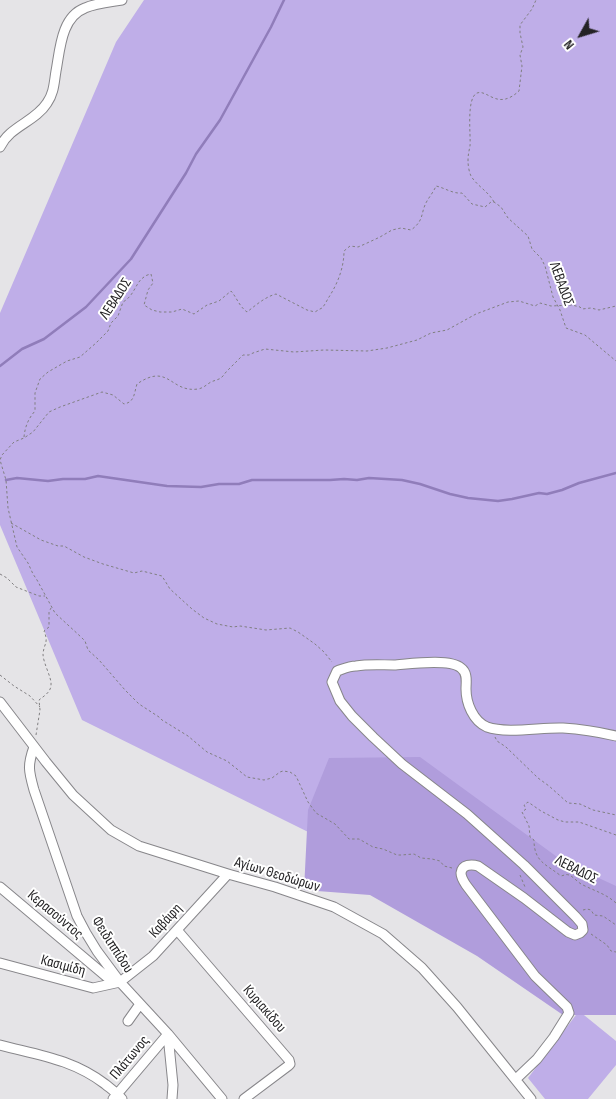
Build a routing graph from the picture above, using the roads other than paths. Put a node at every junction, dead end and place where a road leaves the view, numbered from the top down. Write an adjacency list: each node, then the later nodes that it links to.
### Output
1 (122, 0): 2 (street)
2 (0, 147)
3 (0, 702): 5 (street, Αγίων Θεοδώρων)
4 (616, 736): 15 (street)
5 (33, 746): 6 (street, Αγίων Θεοδώρων); 10 (street, Φειδιππίδου)
6 (228, 874): 8 (street, Καβάφη); 15 (street, Αγίων Θεοδώρων)
7 (0, 887): 10 (street, Κερασούντος)
8 (177, 930): 10 (street, Καβάφη); 19 (street, Κυριακίδου)
9 (0, 963): 10 (street, Κασιμίδη)
10 (117, 983): 11 (street, Φειδιππίδου)
11 (140, 1004): 12 (street); 13 (street, Φειδιππίδου)
12 (128, 1021)
13 (168, 1034): 16 (street, Πλάτωνος); 17 (street); 18 (street, Φειδιππίδου)
14 (0, 1044): 16 (street)
15 (516, 1079): 20 (street, Αγίων Θεοδώρων)
16 (118, 1097)
17 (172, 1099)
18 (222, 1099)
19 (244, 1099)
20 (531, 1099)

